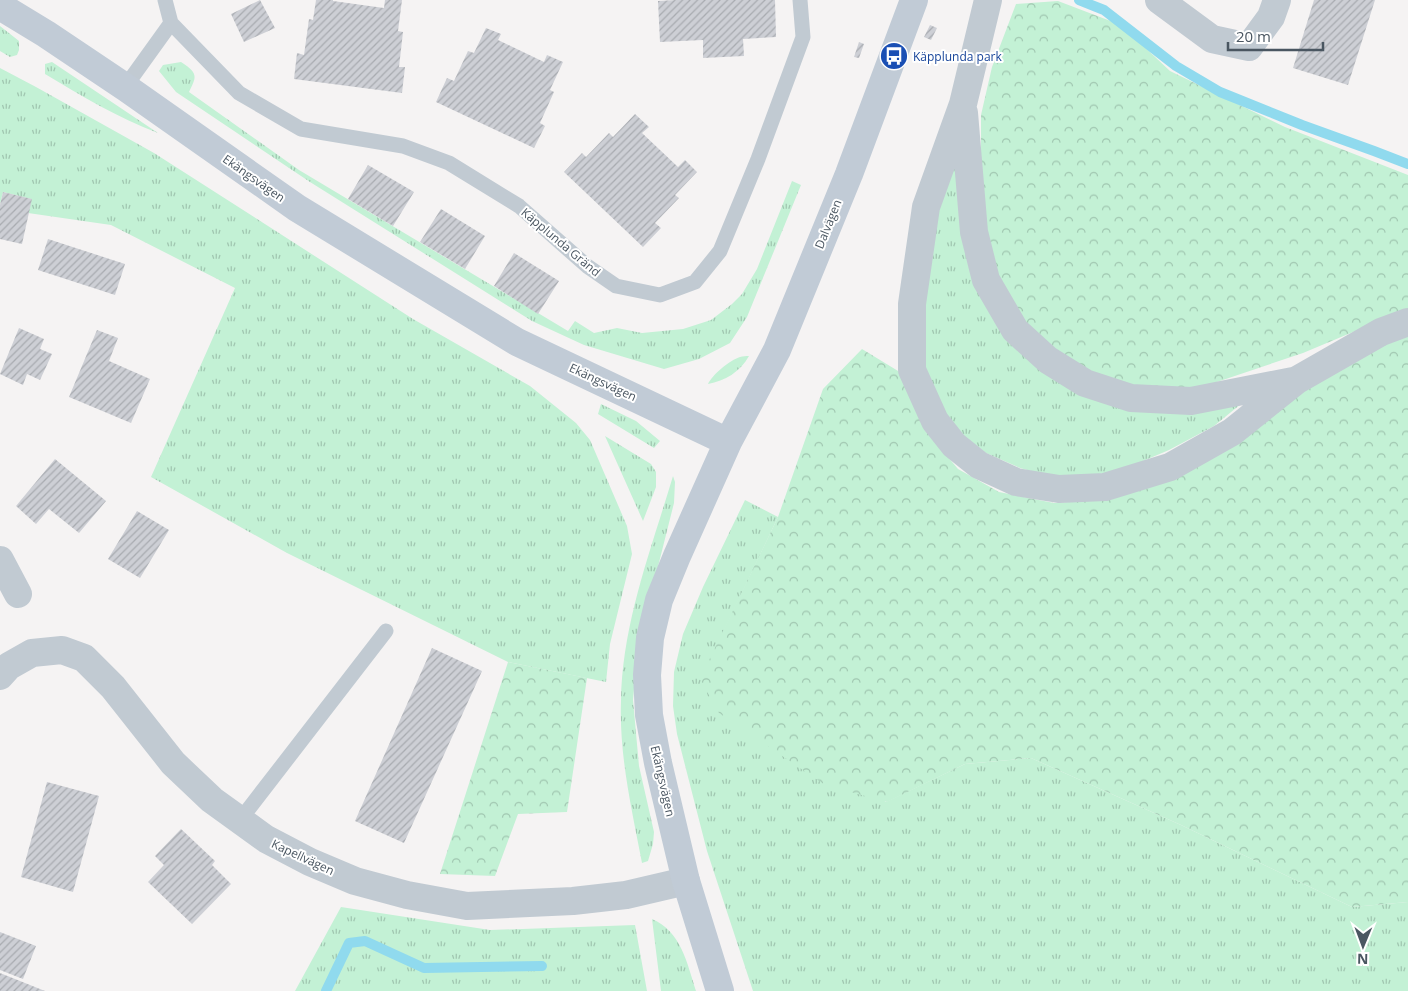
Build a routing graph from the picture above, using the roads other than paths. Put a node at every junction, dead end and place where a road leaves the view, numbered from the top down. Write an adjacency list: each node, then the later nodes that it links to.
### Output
1 (166, 0): 8 (lane)
2 (800, 0): 8 (lane, Käpplunda Gränd)
3 (914, 0): 13 (street, Dalvägen)
4 (988, 0): 10 (street)
5 (1160, 0): 6 (street)
6 (1277, 0)
7 (0, 6): 9 (street, Ekängsvägen)
8 (171, 23): 9 (lane)
9 (125, 87): 13 (street, Ekängsvägen)
10 (963, 104): 12 (street); 12 (street)
11 (1408, 322): 12 (street)
12 (1297, 380)
13 (728, 442): 19 (street, Ekängsvägen)
14 (0, 560): 15 (street)
15 (18, 594)
16 (386, 631): 18 (lane)
17 (0, 676): 18 (street, Kapellvägen)
18 (240, 820): 19 (street, Kapellvägen)
19 (686, 881): 20 (street, Ekängsvägen)
20 (720, 991)

